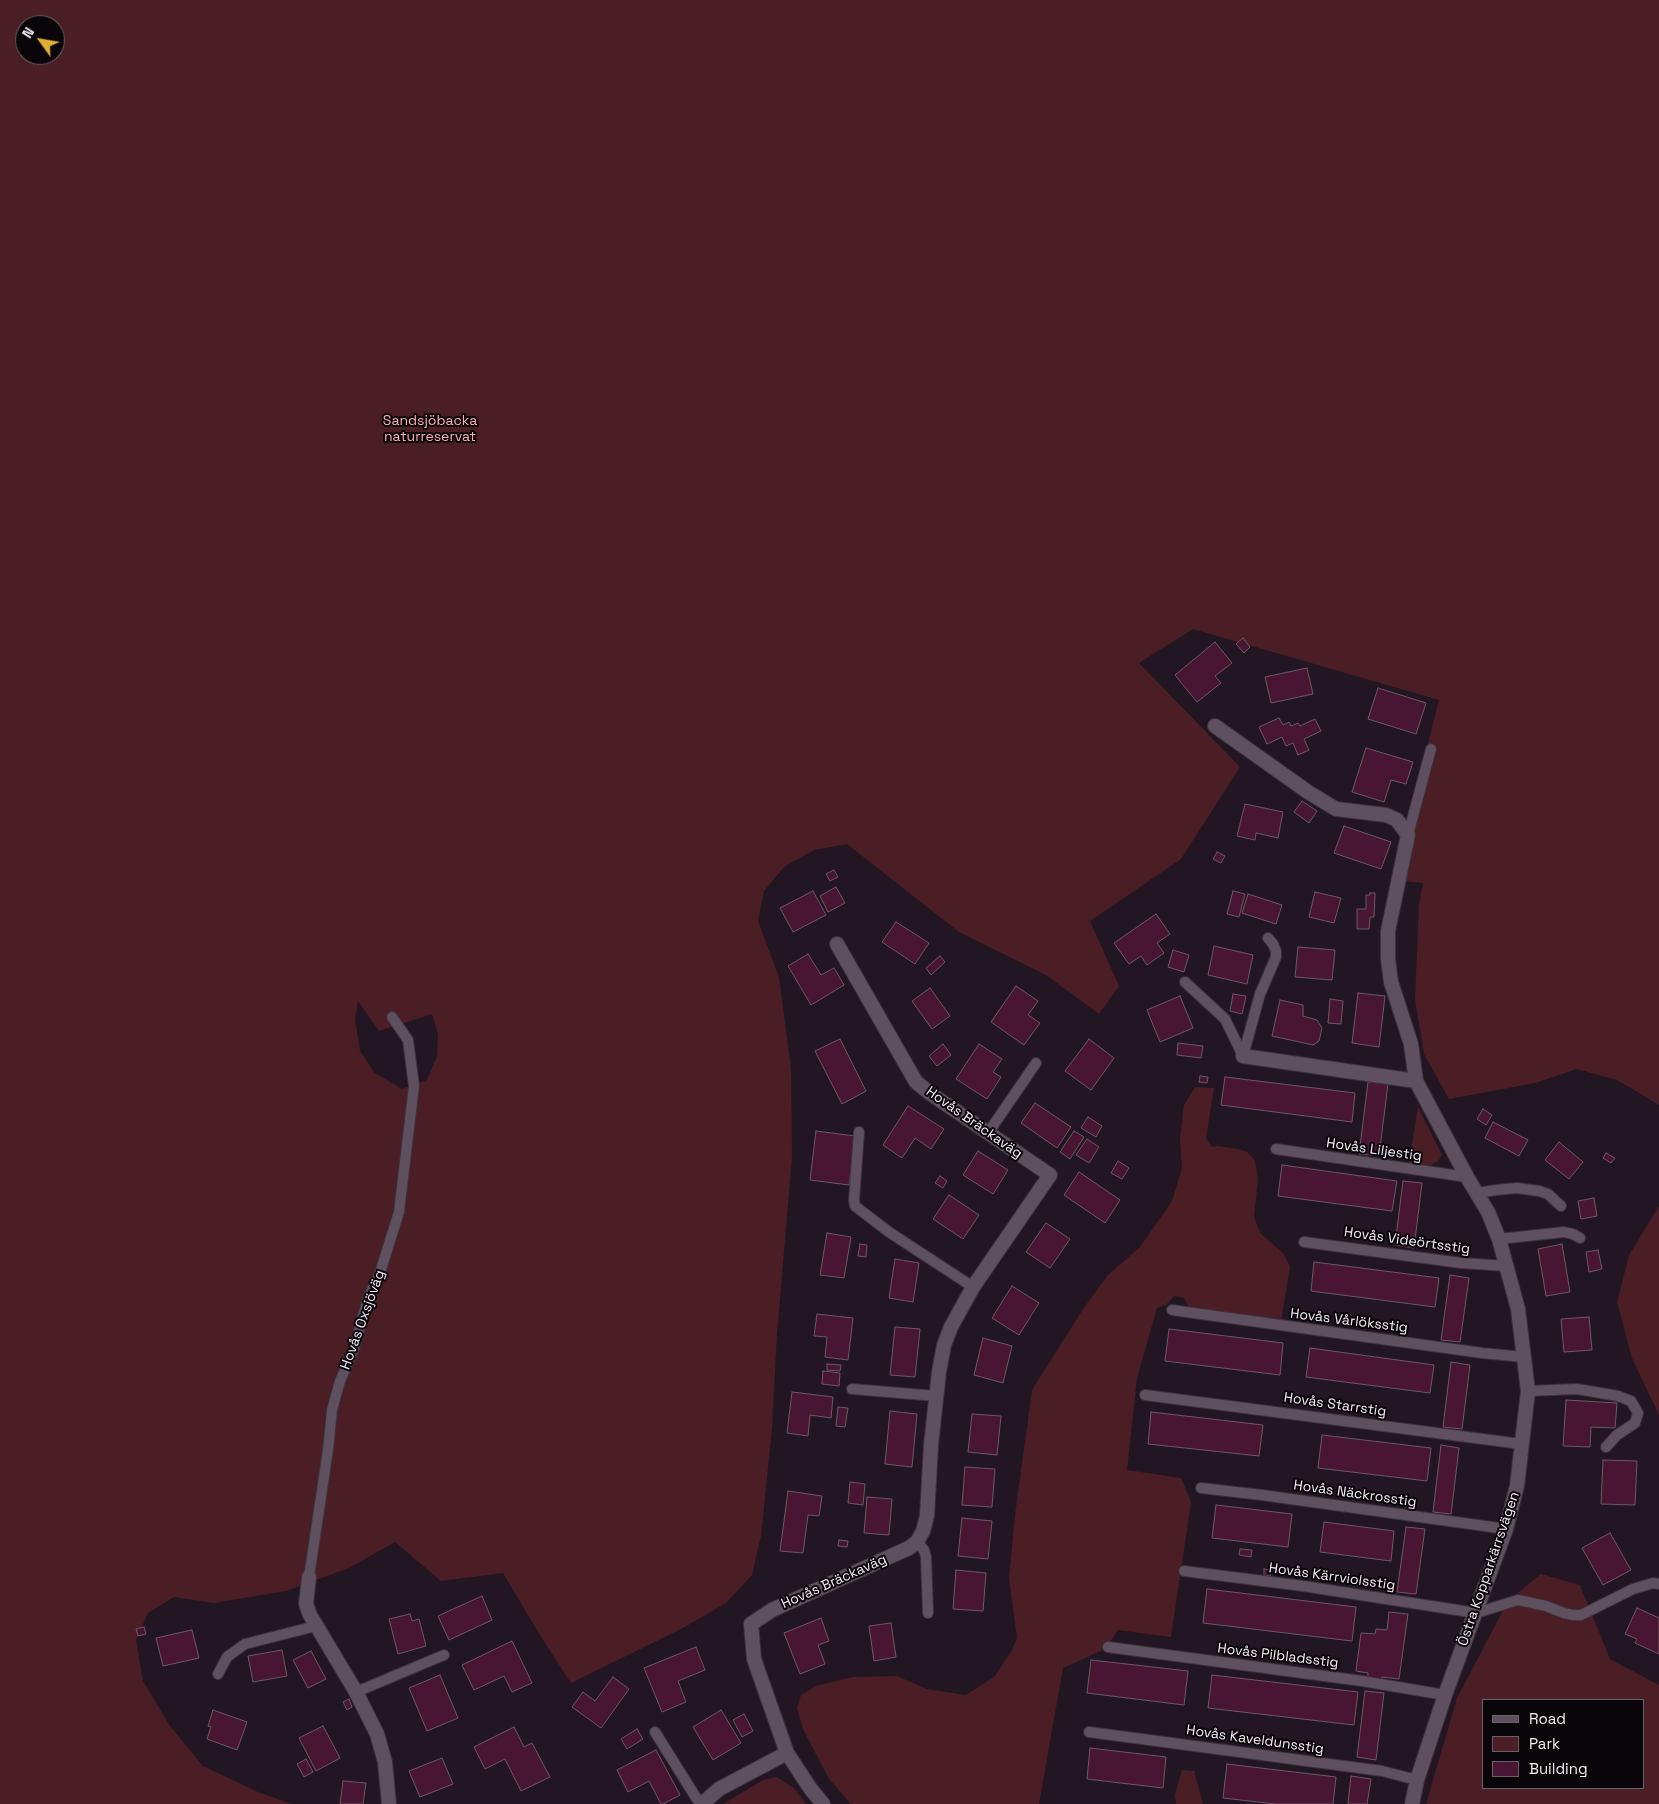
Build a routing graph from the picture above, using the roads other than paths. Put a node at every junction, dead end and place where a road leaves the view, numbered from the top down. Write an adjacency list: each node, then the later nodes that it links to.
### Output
1 (1215, 726): 3 (street)
2 (1431, 749): 3 (lane)
3 (1408, 835): 10 (street, Östra Kopparkärrsvägen)
4 (1268, 938): 8 (lane)
5 (837, 944): 12 (street, Hovås Bräckaväg)
6 (1185, 982): 8 (lane)
7 (392, 1017): 34 (lane, Hovås Oxsjöväg)
8 (1242, 1056): 10 (street)
9 (1036, 1063): 12 (lane)
10 (1416, 1081): 14 (street, Östra Kopparkärrsvägen)
11 (859, 1132): 21 (lane)
12 (988, 1133): 21 (street, Hovås Bräckaväg)
13 (1276, 1149): 14 (lane, Hovås Liljestig)
14 (1468, 1177): 15 (street, Östra Kopparkärrsvägen)
15 (1477, 1193): 16 (lane); 18 (street, Östra Kopparkärrsvägen)
16 (1561, 1206)
17 (1580, 1238): 18 (lane)
18 (1500, 1239): 20 (street, Östra Kopparkärrsvägen)
19 (1304, 1242): 20 (lane, Hovås Videörtsstig)
20 (1506, 1266): 23 (street, Östra Kopparkärrsvägen)
21 (973, 1288): 27 (street, Hovås Bräckaväg)
22 (1172, 1310): 23 (lane, Hovås Vårlöksstig)
23 (1523, 1357): 25 (street, Östra Kopparkärrsvägen)
24 (852, 1389): 27 (lane)
25 (1528, 1391): 28 (street, Östra Kopparkärrsvägen); 29 (lane)
26 (1145, 1394): 28 (lane, Hovås Starrstig)
27 (936, 1396): 32 (street, Hovås Bräckaväg)
28 (1521, 1444): 31 (street, Östra Kopparkärrsvägen)
29 (1606, 1447)
30 (1201, 1488): 31 (lane, Hovås Näckrosstig)
31 (1506, 1529): 37 (street, Östra Kopparkärrsvägen)
32 (917, 1542): 36 (lane); 46 (street, Hovås Bräckaväg)
33 (1184, 1571): 37 (lane, Hovås Kärrviolsstig)
34 (309, 1577): 38 (street, Hovås Oxsjöväg)
35 (1659, 1584): 37 (lane)
36 (928, 1613)
37 (1476, 1613): 43 (street, Östra Kopparkärrsvägen)
38 (316, 1626): 41 (lane); 42 (street, Hovås Oxsjöväg)
39 (1108, 1647): 43 (lane, Hovås Pilbladsstig)
40 (444, 1656): 42 (lane)
41 (218, 1674)
42 (356, 1692): 48 (street, Hovås Oxsjöväg)
43 (1445, 1695): 47 (street, Östra Kopparkärrsvägen)
44 (654, 1732): 49 (lane)
45 (1089, 1732): 47 (lane, Hovås Kaveldunsstig)
46 (787, 1753): 49 (street); 50 (street)
47 (1417, 1780): 51 (street, Östra Kopparkärrsvägen)
48 (389, 1804)
49 (701, 1804)
50 (823, 1804)
51 (1412, 1804)

